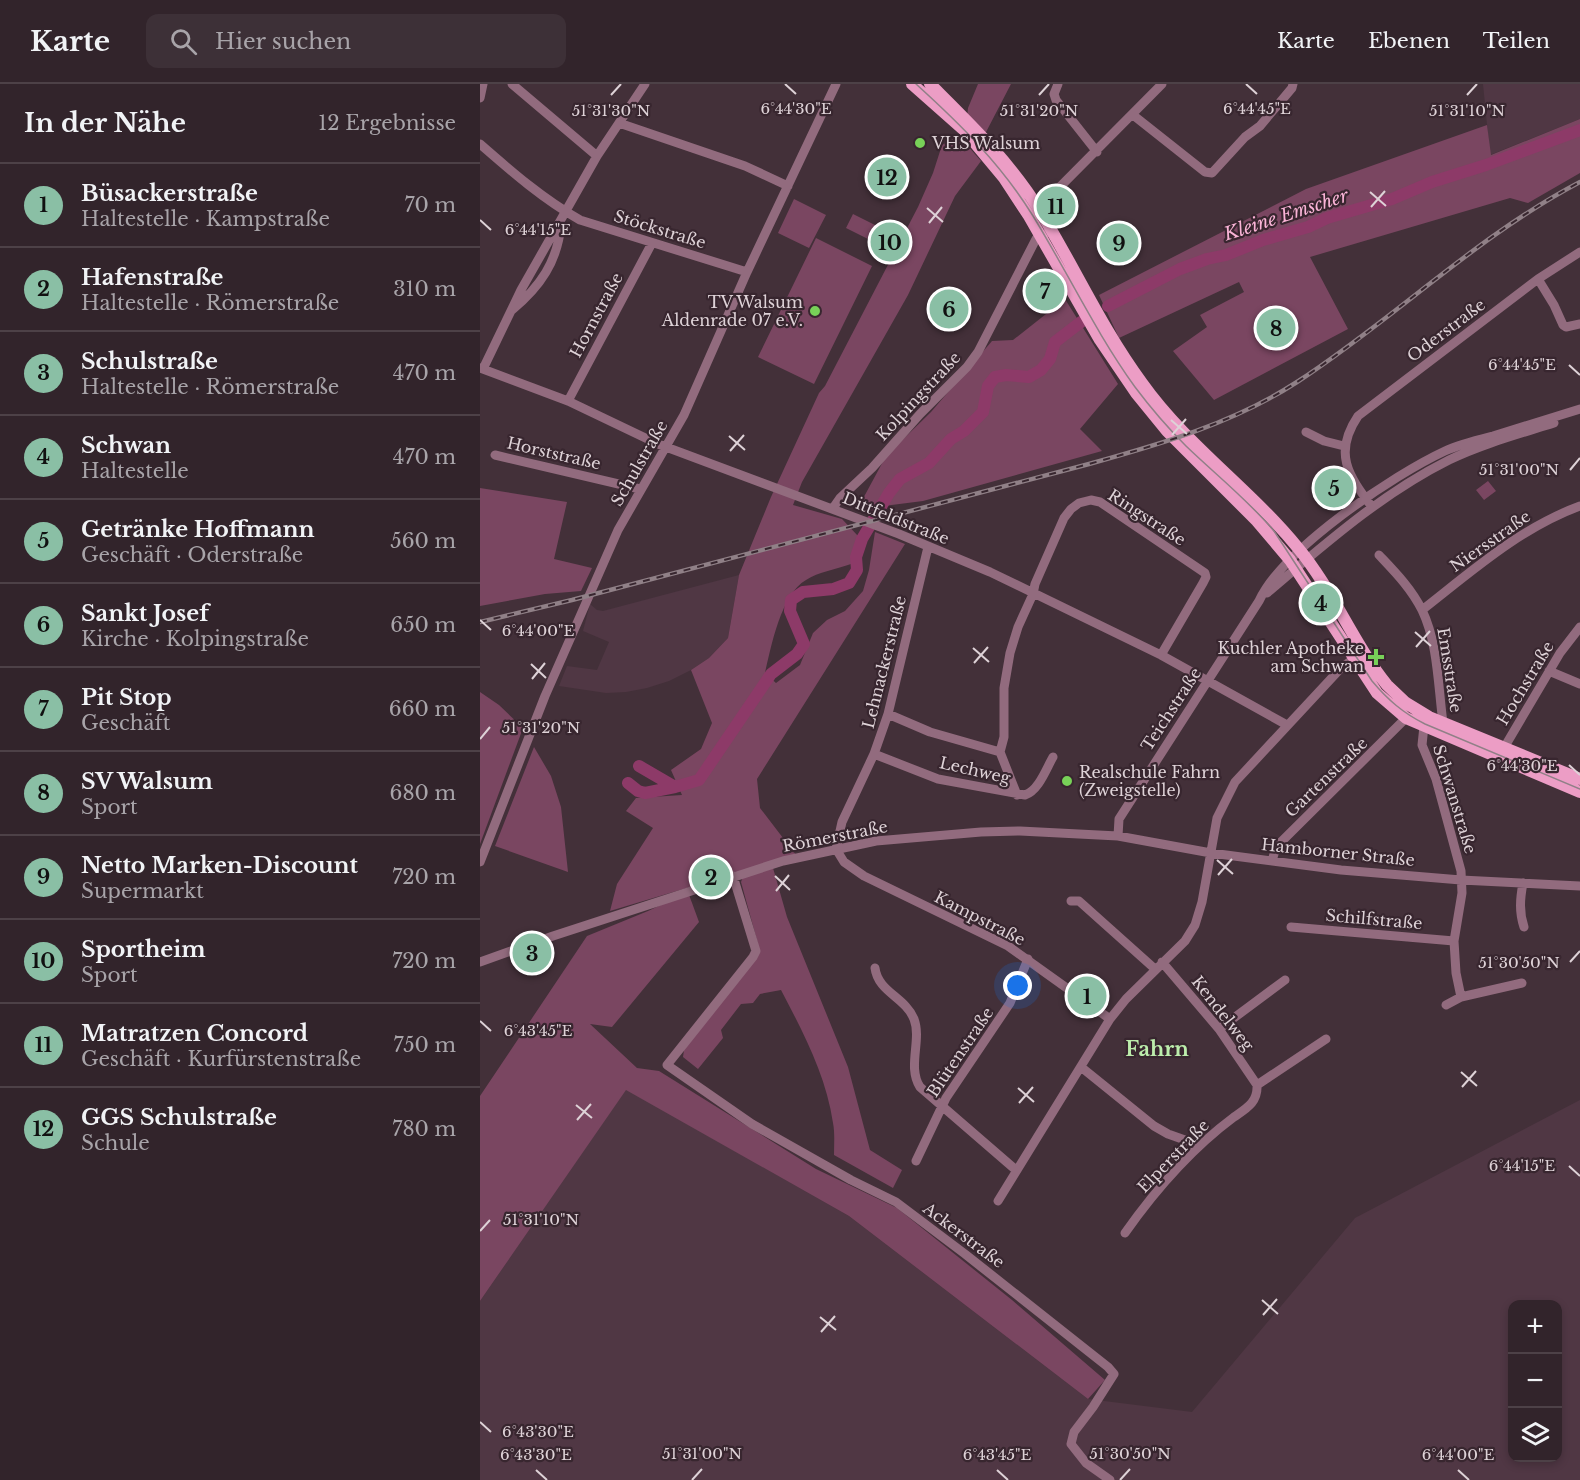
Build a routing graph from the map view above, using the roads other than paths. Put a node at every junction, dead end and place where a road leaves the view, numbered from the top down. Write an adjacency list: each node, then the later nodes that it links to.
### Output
1 (483, 84): 10 (street)
2 (512, 84): 15 (street)
3 (645, 84): 12 (street)
4 (836, 84): 16 (street, Schulstraße)
5 (912, 84): 18 (main road)
6 (930, 84): 18 (main road)
7 (1058, 84): 14 (street)
8 (1162, 84): 11 (street)
9 (1293, 84): 11 (street)
10 (480, 98)
11 (1133, 115): 14 (street)
12 (619, 123): 15 (street); 16 (street)
13 (480, 144): 17 (street, Stöckstraße)
14 (1097, 152): 18 (street)
15 (597, 156): 17 (street)
16 (788, 186): 26 (street, Schulstraße)
17 (566, 212): 19 (street); 22 (street, Stöckstraße)
18 (1034, 213): 20 (main road); 21 (main road)
19 (562, 221): 28 (street); 28 (street)
20 (1040, 235): 21 (street); 23 (main road); 25 (street, Kolpingstraße)
21 (1055, 238): 43 (main road)
22 (652, 243): 26 (street, Stöckstraße); 31 (street, Hornstraße)
23 (1048, 249): 25 (street); 45 (main road)
24 (1580, 252): 27 (street, Oderstraße)
25 (1026, 260): 41 (street, Kolpingstraße)
26 (747, 272): 36 (street, Schulstraße)
27 (1538, 279): 29 (street); 35 (street, Oderstraße)
28 (511, 312): 30 (street)
29 (1579, 326)
30 (481, 369): 31 (street, Dittfeldstraße)
31 (568, 401): 36 (street, Dittfeldstraße)
32 (1580, 409): 39 (street)
33 (1580, 415): 39 (street)
34 (1306, 432): 35 (street)
35 (1344, 446): 39 (street)
36 (665, 447): 38 (street, Schulstraße); 41 (street, Dittfeldstraße)
37 (495, 455): 38 (street, Horststraße)
38 (640, 489): 70 (street, Schulstraße)
39 (1368, 503): 43 (street, Teichstraße)
40 (1580, 506): 47 (street, Niersstraße)
41 (833, 508): 42 (street, Dittfeldstraße)
42 (928, 547): 46 (street, Dittfeldstraße); 54 (street, Lehnackerstraße)
43 (1304, 555): 45 (street, Teichstraße); 50 (main road)
44 (1379, 555): 47 (street, Emsstraße)
45 (1293, 565): 50 (main road); 52 (street, Teichstraße)
46 (1033, 594): 49 (street, Dittfeldstraße); 49 (street, Ringstraße); 59 (street)
47 (1422, 609): 58 (street, Emsstraße)
48 (1580, 627): 51 (street, Hochstraße)
49 (1161, 655): 52 (street, Dittfeldstraße)
50 (1359, 655): 55 (main road); 56 (street); 58 (main road)
51 (1549, 671): 53 (street); 60 (street, Hochstraße)
52 (1207, 681): 56 (street, Dittfeldstraße); 66 (street, Teichstraße)
53 (1580, 684)
54 (888, 714): 59 (street); 61 (street, Lehnackerstraße)
55 (1406, 718): 57 (main road); 69 (street, Gartenstraße)
56 (1287, 725): 68 (street)
57 (1424, 726): 58 (main road); 72 (street, Schwanstraße)
58 (1440, 728): 60 (main road)
59 (1000, 752): 65 (street)
60 (1501, 752): 63 (main road); 64 (main road)
61 (874, 754): 65 (street, Lechweg); 67 (street, Lehnackerstraße)
62 (1053, 757): 65 (street, Lechweg)
63 (1580, 779)
64 (1580, 792)
65 (1017, 795)
66 (1118, 836): 67 (street, Römerstraße); 68 (street, Römerstraße)
67 (836, 849): 71 (street, Römerstraße); 80 (street, Kampstraße)
68 (1211, 853): 69 (street, Hamborner Straße); 81 (street)
69 (1272, 861): 72 (street, Hamborner Straße)
70 (480, 862)
71 (733, 876): 79 (street, Römerstraße); 99 (street, Ackerstraße)
72 (1461, 880): 73 (street, Hamborner Straße); 78 (street, Schwanstraße)
73 (1523, 883): 74 (street, Hamborner Straße); 77 (street)
74 (1580, 886)
75 (1071, 901): 83 (street)
76 (1291, 927): 78 (street, Schilfstraße)
77 (1524, 927)
78 (1454, 941): 86 (street, Schwanstraße)
79 (483, 959)
80 (1028, 959): 88 (street, Kampstraße); 93 (street, Blütenstraße)
81 (1162, 962): 83 (street); 89 (street, Kendelweg)
82 (875, 968): 93 (street)
83 (1155, 969): 88 (street)
84 (1285, 980): 89 (street)
85 (1522, 983): 86 (street)
86 (1461, 998): 87 (street)
87 (1446, 1005)
88 (1110, 1019): 91 (street)
89 (1219, 1029): 92 (street, Kendelweg)
90 (1326, 1039): 92 (street, Elperstraße)
91 (1081, 1067): 94 (street); 96 (street)
92 (1257, 1085): 94 (street, Elperstraße)
93 (942, 1105): 95 (street, Blütenstraße); 96 (street)
94 (1199, 1145): 98 (street, Elperstraße)
95 (916, 1161)
96 (1016, 1170): 97 (street)
97 (998, 1201)
98 (1125, 1233)
99 (1110, 1480)

